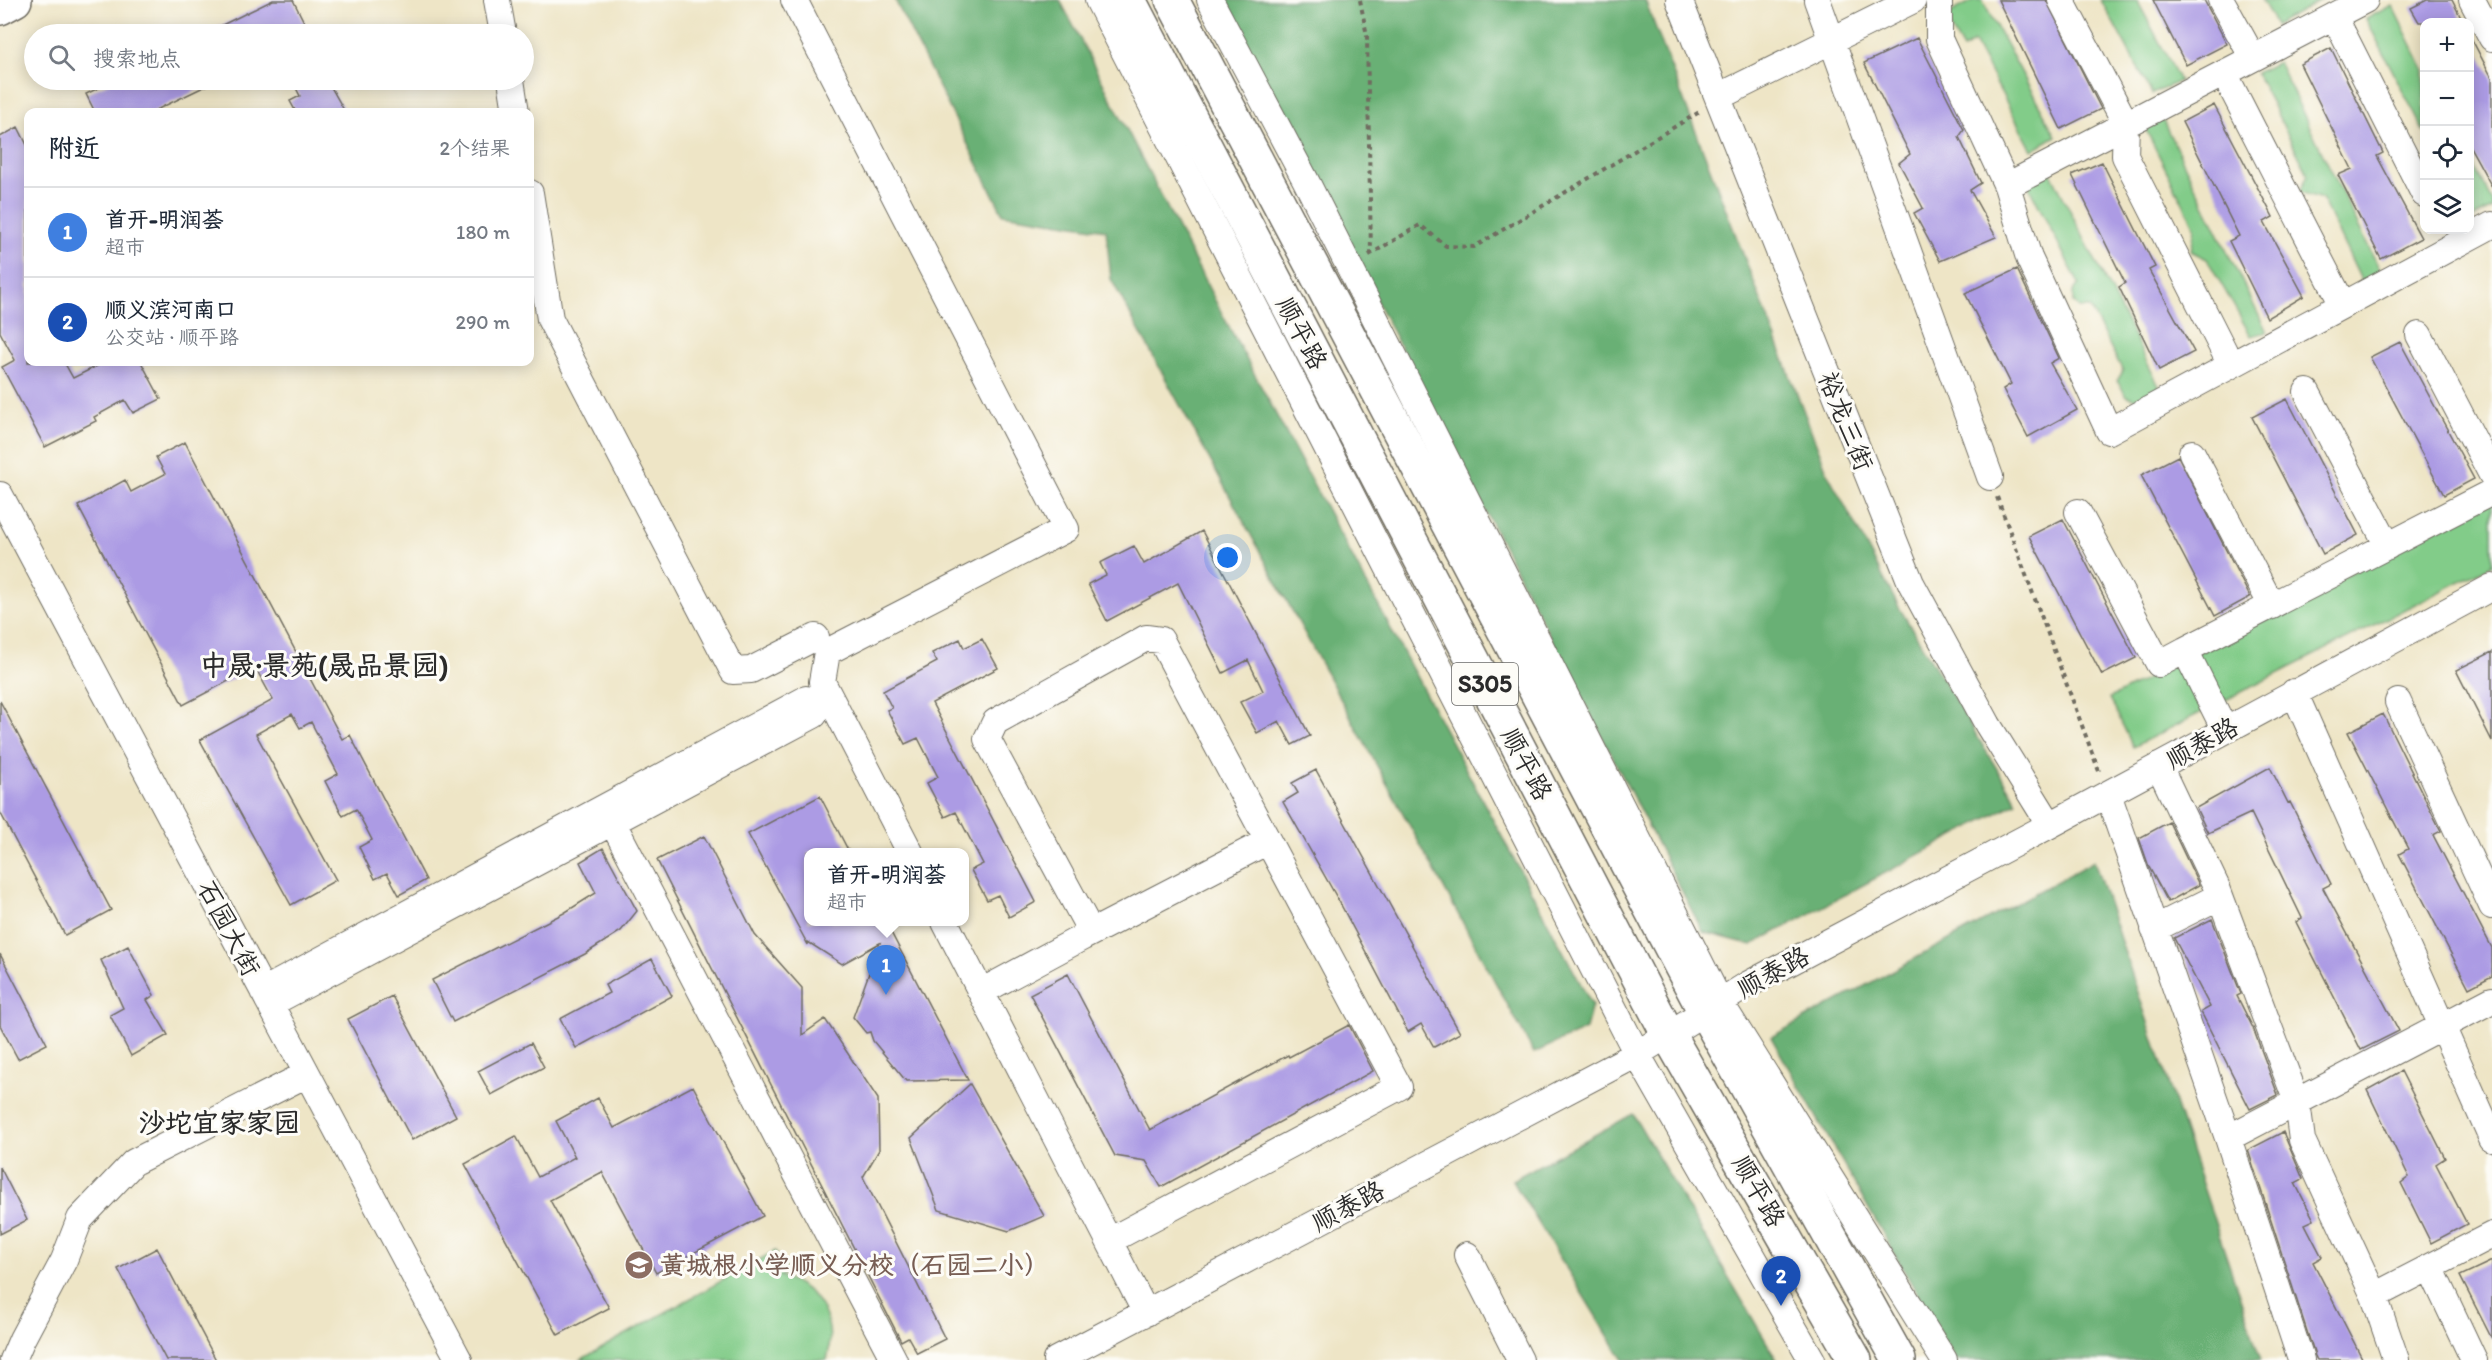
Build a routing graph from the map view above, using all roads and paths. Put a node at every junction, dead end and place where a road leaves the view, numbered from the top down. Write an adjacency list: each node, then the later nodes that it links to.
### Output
1 (15, 0): 17 (main road)
2 (497, 0): 19 (street)
3 (794, 0): 59 (street)
4 (1098, 0): 71 (street)
5 (1129, 0): 70 (main road, 顺平路 / S305)
6 (1172, 0): 68 (main road, 顺平路 / S305)
7 (1210, 0): 34 (street)
8 (1360, 0): 33 (path)
9 (1679, 0): 25 (street, 裕龙三街)
10 (1817, 0): 21 (street)
11 (1913, 0): 21 (street)
12 (1939, 0): 28 (street)
13 (2061, 0): 27 (street)
14 (2221, 0): 22 (street)
15 (2365, 0): 18 (street)
16 (2472, 0): 20 (street)
17 (0, 8)
18 (2334, 16): 22 (street); 29 (street)
19 (501, 24)
20 (2492, 38)
21 (1832, 40): 25 (street); 41 (street)
22 (2253, 58): 23 (street)
23 (2224, 73): 27 (street); 35 (street)
24 (513, 90): 26 (street)
25 (1718, 97): 33 (path); 57 (street, 裕龙三街)
26 (515, 108)
27 (2126, 124): 28 (street); 37 (street)
28 (2007, 186): 37 (street)
29 (2420, 186)
30 (534, 218): 48 (street)
31 (2492, 225): 32 (street)
32 (2447, 238): 35 (street)
33 (1371, 254): 34 (path)
34 (1349, 267): 68 (street)
35 (2343, 306): 37 (street)
36 (2419, 335): 40 (street)
37 (2231, 365)
38 (2307, 392): 45 (street)
39 (2193, 453): 47 (street)
40 (2492, 475)
41 (1990, 477): 55 (path)
42 (2492, 492): 45 (street)
43 (0, 495): 66 (street, 石园大街)
44 (2078, 512): 49 (street)
45 (2388, 546): 47 (street)
46 (2492, 587): 50 (street, 顺泰路)
47 (2272, 606): 49 (street)
48 (816, 637)
49 (2185, 650): 53 (street)
50 (2295, 692): 53 (street, 顺泰路); 69 (street)
51 (2398, 702): 61 (street)
52 (810, 707): 56 (street)
53 (2225, 730): 54 (street, 顺泰路)
54 (2159, 766): 55 (street, 顺泰路); 60 (street)
55 (2108, 794): 57 (street, 顺泰路); 63 (street)
56 (609, 815): 66 (street); 84 (street)
57 (2050, 825): 68 (street, 顺泰路)
58 (1268, 841): 64 (street); 64 (street); 77 (street)
59 (908, 848)
60 (2220, 896): 63 (street); 73 (street)
61 (2492, 906)
62 (948, 926): 65 (street)
63 (2154, 929): 74 (street)
64 (1083, 937): 65 (street)
65 (981, 992): 77 (street)
66 (266, 998): 72 (street, 石园大街)
67 (2492, 1000): 69 (street)
68 (1712, 1007): 70 (street, 顺泰路); 89 (main road, 顺平路 / S305); 90 (street)
69 (2442, 1026): 73 (street); 75 (street)
70 (1668, 1034): 71 (street, 顺泰路); 88 (main road, 顺平路 / S305)
71 (1637, 1054): 81 (street, 顺泰路); 87 (street)
72 (307, 1074): 82 (street); 83 (street, 石园大街)
73 (2296, 1102): 74 (street); 80 (street)
74 (2228, 1138): 91 (street)
75 (2492, 1139)
76 (2492, 1234): 79 (street)
77 (1109, 1241): 81 (street)
78 (1467, 1255): 86 (street)
79 (2430, 1267): 80 (street); 93 (street)
80 (2374, 1296): 92 (street)
81 (1146, 1313): 85 (street, 顺泰路)
82 (13, 1360)
83 (459, 1360)
84 (894, 1360)
85 (1056, 1360)
86 (1520, 1360)
87 (1812, 1360)
88 (1855, 1360)
89 (1899, 1360)
90 (1944, 1360)
91 (2301, 1360)
92 (2396, 1360)
93 (2474, 1360)

